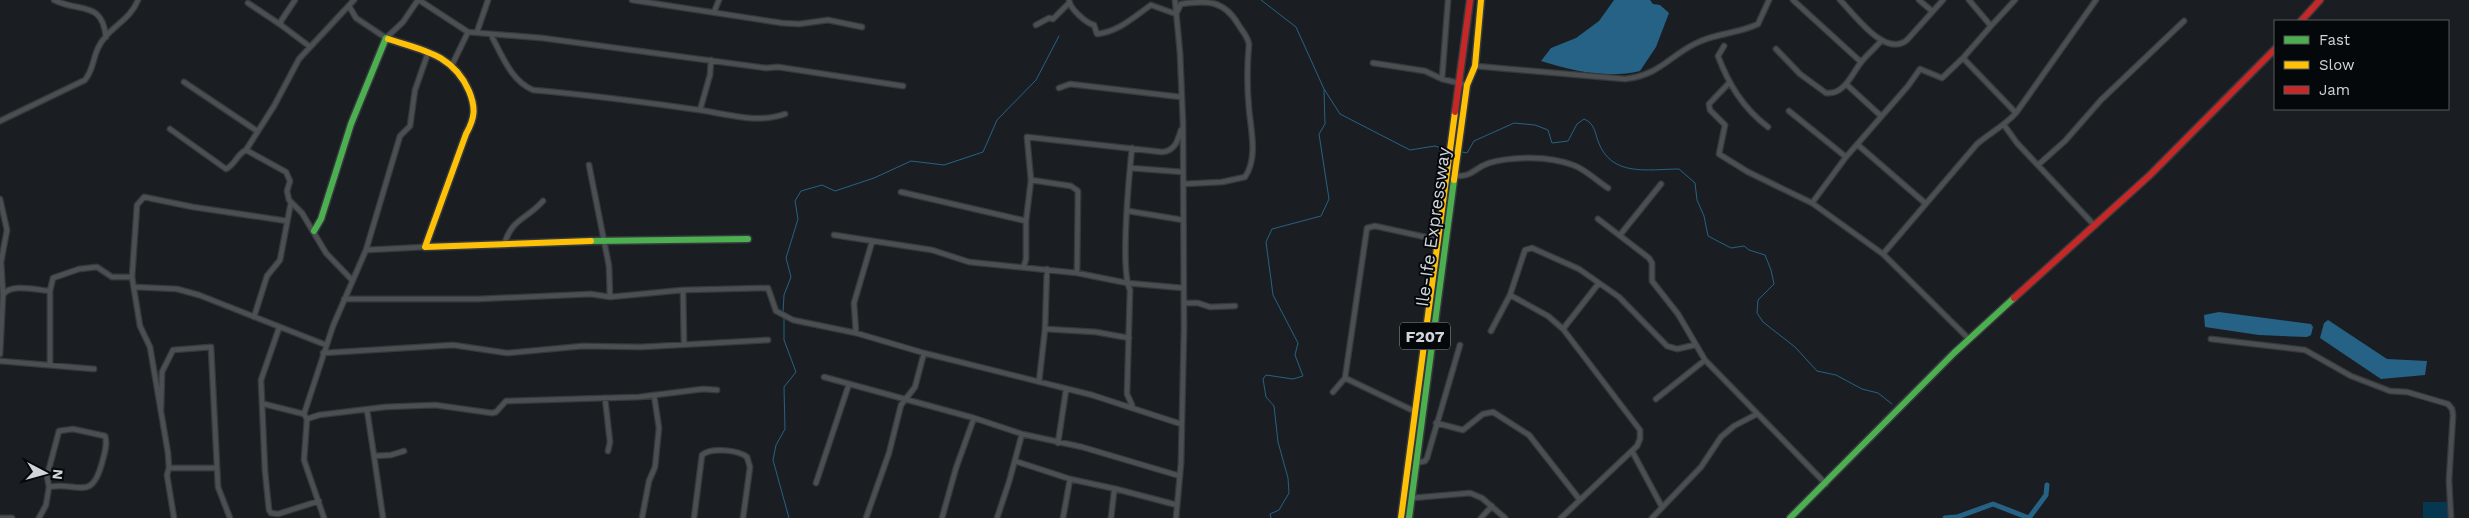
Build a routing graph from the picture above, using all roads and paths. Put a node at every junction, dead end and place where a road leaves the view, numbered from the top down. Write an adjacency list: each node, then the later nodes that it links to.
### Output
1 (54, 0): 37 (street)
2 (138, 0): 37 (street)
3 (295, 0): 30 (street)
4 (354, 0): 24 (street)
5 (419, 0): 34 (street); 38 (street)
6 (488, 0): 35 (street)
7 (632, 0): 26 (street)
8 (719, 0): 26 (street)
9 (1175, 0): 27 (street)
10 (1448, 0): 51 (street)
11 (1470, 0): 54 (main road, Ile-Ife Expressway / F207)
12 (1481, 0): 50 (main road, Ile-Ife Expressway / F207)
13 (1769, 0): 50 (street)
14 (1794, 0): 47 (street)
15 (1840, 0): 39 (street)
16 (1919, 0): 25 (street)
17 (1943, 0): 25 (street)
18 (1969, 0): 32 (street)
19 (2015, 0): 32 (street)
20 (2096, 0): 64 (street)
21 (2320, 0): 28 (main road)
22 (1069, 1): 27 (street); 31 (street)
23 (248, 4): 30 (street)
24 (349, 6): 38 (street); 40 (street)
25 (1932, 11): 39 (street)
26 (714, 12): 33 (street)
27 (1176, 14): 59 (street); 84 (street)
28 (2302, 20)
29 (2184, 21): 79 (street)
30 (281, 25): 40 (street)
31 (1036, 25)
32 (1991, 26): 45 (street)
33 (862, 27)
34 (468, 32): 35 (street); 49 (street)
35 (477, 32): 36 (street)
36 (491, 35): 46 (street); 62 (street)
37 (106, 37): 67 (street)
38 (386, 38): 44 (main road); 99 (main road)
39 (1881, 41): 47 (street)
40 (309, 46): 72 (street)
41 (1724, 46): 53 (street)
42 (1776, 49): 55 (street)
43 (2274, 50): 98 (main road)
44 (428, 53): 49 (main road); 108 (street)
45 (1962, 58): 64 (street); 66 (street)
46 (711, 60): 57 (street); 62 (street)
47 (1861, 62): 55 (street)
48 (1373, 63): 51 (street)
49 (452, 65): 107 (main road)
50 (1475, 66): 56 (main road, Ile-Ife Expressway / F207)
51 (1442, 80): 54 (street)
52 (184, 82): 72 (street)
53 (1729, 83): 70 (street); 91 (street)
54 (1458, 84): 56 (street); 60 (main road, Ile-Ife Expressway / F207)
55 (1846, 84): 66 (street)
56 (1467, 85): 61 (main road, Ile-Ife Expressway / F207)
57 (903, 86)
58 (1059, 88): 59 (street)
59 (1181, 97): 68 (street)
60 (1457, 101): 61 (main road); 76 (main road, Ile-Ife Expressway / F207)
61 (1465, 102): 76 (main road, Ile-Ife Expressway / F207)
62 (700, 110): 65 (street)
63 (1789, 111): 77 (street)
64 (2016, 113): 69 (street)
65 (785, 114)
66 (1881, 116): 73 (street)
67 (0, 121)
68 (1183, 123): 74 (street); 81 (street)
69 (2004, 125): 79 (street); 92 (street)
70 (1768, 127)
71 (170, 129): 75 (street)
72 (257, 131): 75 (street)
73 (1858, 145): 77 (street); 92 (street)
74 (1132, 148): 80 (street); 83 (street)
75 (246, 150): 90 (street)
76 (1455, 151): 82 (main road, Ile-Ife Expressway / F207); 104 (main road, Ile-Ife Expressway / F207)
77 (1846, 157): 91 (street)
78 (589, 165): 103 (street)
79 (2038, 165): 98 (street)
80 (1130, 170): 81 (street); 93 (street)
81 (1183, 172): 84 (street)
82 (1455, 176): 86 (street); 165 (main road, Ile-Ife Expressway / F207)
83 (1031, 180): 97 (street); 112 (street)
84 (1183, 184): 95 (street)
85 (1661, 184): 101 (street)
86 (1608, 188)
87 (902, 192): 97 (street)
88 (0, 199): 121 (street)
89 (543, 201): 106 (street)
90 (291, 202): 94 (street); 99 (street)
91 (1812, 203): 109 (street)
92 (1924, 203): 109 (street)
93 (1128, 211): 95 (street); 115 (street)
94 (288, 220): 113 (street); 127 (street)
95 (1182, 220): 118 (street)
96 (1598, 220): 101 (street)
97 (1026, 221): 110 (street)
98 (2095, 226): 135 (main road)
99 (314, 231): 114 (street)
100 (834, 235): 105 (street)
101 (1620, 235): 141 (street)
102 (748, 239): 103 (main road)
103 (604, 240): 106 (main road); 123 (street)
104 (1438, 240): 150 (street); 163 (main road, Ile-Ife Expressway / F207)
105 (872, 242): 110 (street); 133 (street)
106 (504, 245): 107 (main road)
107 (425, 247): 108 (street)
108 (366, 250): 114 (street)
109 (1883, 254): 135 (street)
110 (1024, 266): 111 (street)
111 (1047, 269): 112 (street); 130 (street)
112 (1077, 273): 115 (street)
113 (132, 277): 117 (street); 120 (street)
114 (352, 280): 124 (street)
115 (1127, 283): 118 (street); 134 (street)
116 (1599, 283): 122 (street); 131 (street); 141 (street)
117 (135, 287): 127 (street); 167 (street)
118 (1184, 288): 125 (street)
119 (684, 290): 123 (street); 133 (street); 138 (street)
120 (50, 291): 121 (street); 147 (street)
121 (3, 295): 128 (street)
122 (1510, 295): 131 (street); 132 (street)
123 (610, 297): 124 (street)
124 (344, 300): 140 (street)
125 (1184, 303): 126 (street); 171 (street)
126 (1235, 306)
127 (254, 317): 129 (street)
128 (1, 324): 144 (street)
129 (279, 328): 140 (street); 160 (street)
130 (1045, 329): 134 (street); 151 (street)
131 (1563, 330): 176 (street)
132 (1492, 331)
133 (856, 333): 143 (street)
134 (1129, 338): 161 (street)
135 (1969, 339): 185 (main road)
136 (768, 340): 138 (street)
137 (2210, 340): 217 (street)
138 (684, 344): 142 (street)
139 (1460, 345): 170 (street)
140 (326, 346): 142 (street)
141 (1695, 346): 145 (street)
142 (323, 353): 164 (street)
143 (924, 353): 151 (street); 158 (street)
144 (0, 354)
145 (1705, 360): 159 (street); 166 (street)
146 (0, 361): 147 (street)
147 (50, 365): 148 (street)
148 (94, 369)
149 (824, 377): 152 (street)
150 (1345, 378): 155 (street); 163 (street)
151 (1039, 382): 154 (street)
152 (849, 384): 158 (street); 184 (street)
153 (717, 390): 156 (street)
154 (1066, 390): 161 (street); 173 (street)
155 (1333, 392)
156 (654, 395): 157 (street); 201 (street)
157 (605, 398): 162 (street); 175 (street)
158 (907, 399): 168 (street); 204 (street)
159 (1656, 399)
160 (264, 404): 164 (street); 190 (street)
161 (1132, 406): 171 (street)
162 (367, 410): 169 (street); 177 (street)
163 (1414, 412): 165 (street); 210 (main road, Ile-Ife Expressway / F207)
164 (304, 414): 169 (street)
165 (1422, 414): 179 (main road, Ile-Ife Expressway / F207)
166 (1757, 414): 185 (street); 193 (street)
167 (160, 415): 180 (street); 181 (street)
168 (974, 418): 172 (street); 205 (street)
169 (307, 419): 190 (street)
170 (1436, 423): 179 (street); 189 (street)
171 (1181, 424): 182 (street)
172 (1022, 434): 173 (street); 178 (street)
173 (1058, 443): 182 (street)
174 (404, 451): 177 (street)
175 (608, 452)
176 (1632, 452): 189 (street); 193 (street)
177 (374, 456): 200 (street)
178 (1015, 461): 183 (street); 206 (street)
179 (1416, 463): 188 (main road, Ile-Ife Expressway / F207)
180 (169, 468): 181 (street); 197 (street)
181 (217, 468): 198 (street)
182 (1180, 476): 191 (street)
183 (1070, 478): 187 (street); 207 (street)
184 (816, 483)
185 (1826, 484): 216 (main road)
186 (49, 487): 186 (street); 196 (street)
187 (1116, 489): 191 (street); 208 (street)
188 (1412, 498): 192 (street); 211 (main road, Ile-Ife Expressway / F207)
189 (1580, 500): 214 (street)
190 (319, 501): 199 (street)
191 (1177, 505): 209 (street)
192 (1492, 506): 212 (street); 213 (street)
193 (1662, 507): 215 (street)
194 (0, 518): 195 (street)
195 (12, 518)
196 (39, 518)
197 (174, 518)
198 (230, 518)
199 (324, 518)
200 (383, 518)
201 (642, 518)
202 (694, 518): 203 (street)
203 (743, 518)
204 (866, 518)
205 (942, 518)
206 (997, 518)
207 (1063, 518)
208 (1111, 518)
209 (1176, 518)
210 (1401, 518)
211 (1409, 518)
212 (1481, 518)
213 (1505, 518)
214 (1561, 518)
215 (1652, 518)
216 (1790, 518)
217 (2451, 518)

